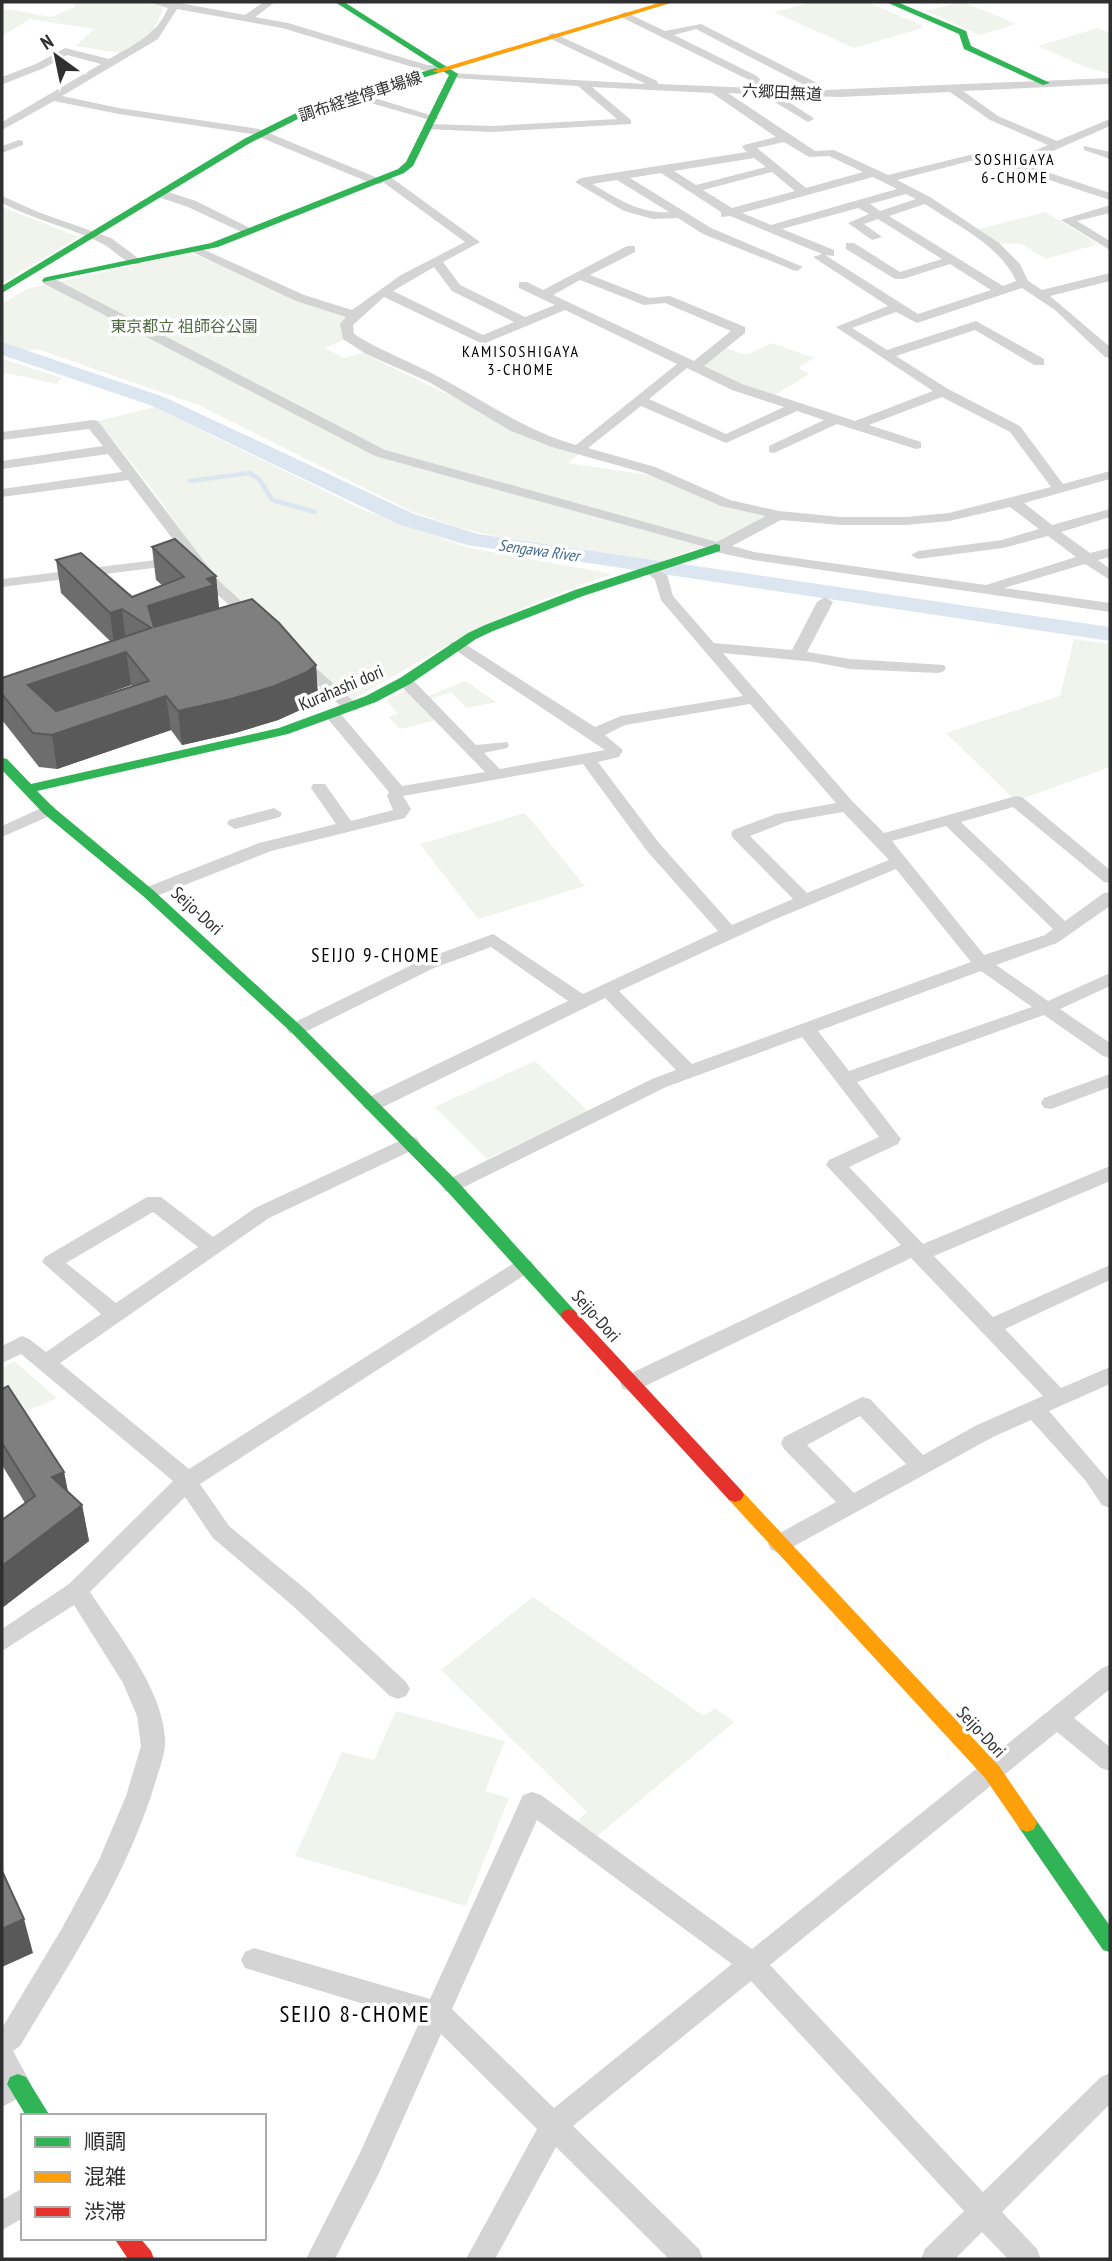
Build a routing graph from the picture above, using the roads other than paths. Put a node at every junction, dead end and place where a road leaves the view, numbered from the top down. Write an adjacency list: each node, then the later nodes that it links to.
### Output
1 (153, 2): 6 (street, 六郷田無道)
2 (270, 2): 8 (street)
3 (339, 2): 12 (street)
4 (670, 2): 7 (street, 調布経堂停車場線)
5 (890, 2): 16 (street)
6 (174, 5): 8 (street, 六郷田無道); 11 (street)
7 (625, 15): 9 (street); 10 (street, 調布経堂停車場線)
8 (247, 18): 12 (street, 六郷田無道)
9 (664, 34): 19 (street); 21 (street)
10 (553, 36): 12 (street, 調布経堂停車場線); 17 (street)
11 (113, 63): 13 (street); 23 (street)
12 (450, 72): 15 (street, 六郷田無道); 22 (street, 調布経堂停車場線); 27 (street)
13 (2, 81)
14 (1108, 82): 16 (street, 六郷田無道)
15 (581, 83): 17 (street, 六郷田無道); 27 (street)
16 (1046, 83): 20 (street, 六郷田無道)
17 (662, 87): 18 (street, 六郷田無道)
18 (714, 89): 19 (street, 六郷田無道); 24 (street)
19 (763, 90): 21 (street, 六郷田無道); 24 (street)
20 (954, 90): 21 (street, 六郷田無道); 36 (street)
21 (820, 93)
22 (354, 96): 27 (street); 33 (street, 調布経堂停車場線)
23 (55, 98): 29 (street); 33 (street)
24 (764, 106): 25 (street); 30 (street)
25 (795, 121)
26 (1110, 122): 31 (street)
27 (432, 123): 47 (street)
28 (783, 124): 30 (street)
29 (2, 127)
30 (770, 127): 35 (street)
31 (1098, 128): 32 (street); 36 (street)
32 (1110, 132)
33 (262, 133): 47 (street); 51 (street, 調布経堂停車場線)
34 (2, 138): 38 (street)
35 (784, 139): 39 (street); 44 (street)
36 (1058, 145): 41 (street)
37 (1088, 148): 40 (street)
38 (2, 150)
39 (756, 154): 42 (street); 43 (street)
40 (1110, 156)
41 (1013, 164): 46 (street); 52 (street)
42 (662, 168): 45 (street); 48 (street)
43 (775, 168): 48 (street); 50 (street)
44 (873, 173): 46 (street); 50 (street)
45 (619, 176): 57 (street); 57 (street)
46 (887, 179): 49 (street)
47 (381, 180): 61 (street); 70 (street)
48 (693, 190): 59 (street)
49 (907, 190): 54 (street); 55 (street)
50 (804, 192): 59 (street)
51 (162, 194): 61 (street); 62 (street, 調布経堂停車場線)
52 (1110, 197)
53 (2, 199): 62 (street)
54 (926, 200): 58 (street); 76 (street)
55 (861, 204): 58 (street); 60 (street)
56 (1110, 209): 64 (street)
57 (681, 214): 59 (street)
58 (880, 215): 63 (street); 68 (street)
59 (711, 217): 60 (street); 71 (street)
60 (770, 229): 67 (street)
61 (250, 231): 66 (street)
62 (93, 237): 69 (street); 78 (street, 調布経堂停車場線)
63 (850, 246): 67 (street); 68 (street)
64 (1110, 246)
65 (631, 249): 73 (street)
66 (194, 250): 69 (street); 85 (street)
67 (824, 255): 71 (street); 84 (street)
68 (951, 260): 79 (street)
69 (136, 261): 75 (street)
70 (436, 261): 80 (street); 86 (street)
71 (797, 267): 72 (street)
72 (783, 274)
73 (580, 276): 82 (street); 90 (street)
74 (1110, 277): 81 (street)
75 (47, 281): 110 (street)
76 (1023, 284): 79 (street); 81 (street)
77 (523, 285): 82 (street)
78 (2, 290)
79 (1001, 290): 84 (street)
80 (386, 293): 85 (street); 86 (street)
81 (1041, 294): 87 (street)
82 (544, 295): 83 (street)
83 (565, 305): 86 (street); 90 (street)
84 (897, 307): 88 (street)
85 (353, 315): 99 (street)
86 (524, 323)
87 (1110, 354)
88 (885, 355): 89 (street); 91 (street)
89 (1039, 362)
90 (690, 365): 92 (street); 93 (street)
91 (943, 392): 95 (street); 104 (street)
92 (640, 400): 93 (street); 99 (street)
93 (795, 407): 94 (street)
94 (837, 419): 95 (street); 100 (street)
95 (858, 425): 97 (street)
96 (2, 436): 98 (street)
97 (916, 445)
98 (112, 449): 101 (street); 102 (street)
99 (579, 449): 108 (street)
100 (774, 449)
101 (2, 465)
102 (132, 475): 105 (street); 113 (street)
103 (1110, 475): 104 (street)
104 (1060, 489): 106 (street)
105 (2, 493)
106 (1013, 502): 108 (street); 109 (street)
107 (1110, 513): 109 (street)
108 (779, 515): 110 (street)
109 (1051, 530): 112 (street); 114 (street)
110 (716, 548): 115 (street, Kurahashi dori); 118 (street)
111 (1110, 552): 114 (street)
112 (918, 555)
113 (195, 558): 117 (street); 123 (street)
114 (1088, 559): 116 (street); 118 (street)
115 (649, 575): 124 (street, Kurahashi dori); 125 (street)
116 (1110, 576)
117 (2, 583)
118 (984, 589): 121 (street)
119 (1110, 593): 121 (street)
120 (825, 602): 127 (street)
121 (1078, 603): 122 (street)
122 (1110, 608)
123 (268, 633)
124 (457, 645): 129 (street, Kurahashi dori); 133 (street)
125 (709, 647): 127 (street); 130 (street)
126 (286, 650): 131 (street)
127 (797, 656): 128 (street)
128 (938, 667)
129 (405, 681): 131 (street, Kurahashi dori); 135 (street)
130 (753, 699): 133 (street); 142 (street)
131 (351, 708): 132 (street, Kurahashi dori)
132 (333, 715): 140 (street, Kurahashi dori); 141 (street)
133 (594, 734): 136 (street)
134 (501, 745): 135 (street)
135 (473, 750): 138 (street)
136 (587, 759): 138 (street); 156 (street)
137 (2, 763): 140 (street, Seijo-Dori)
138 (497, 775): 141 (street)
139 (319, 788): 146 (street)
140 (28, 789): 143 (street, Seijo-Dori)
141 (398, 793): 146 (street)
142 (847, 806): 148 (street); 154 (street)
143 (48, 810): 147 (street); 152 (street, Seijo-Dori)
144 (274, 813): 149 (street)
145 (950, 820): 148 (street); 151 (street); 155 (street)
146 (346, 826): 149 (street)
147 (2, 832)
148 (881, 839): 150 (street)
149 (265, 847): 152 (street)
150 (899, 862): 154 (street); 157 (street)
151 (1110, 878)
152 (148, 893): 162 (street, Seijo-Dori)
153 (1110, 897): 155 (street)
154 (802, 898): 156 (street)
155 (1063, 929): 157 (street)
156 (729, 932): 159 (street)
157 (985, 965): 161 (street); 163 (street)
158 (1110, 979): 161 (street)
159 (606, 988): 160 (street); 165 (street)
160 (581, 1001): 162 (street); 169 (street)
161 (1047, 1007): 164 (street); 166 (street)
162 (296, 1029): 169 (street, Seijo-Dori)
163 (806, 1029): 165 (street); 166 (street)
164 (1110, 1052)
165 (690, 1073): 172 (street)
166 (845, 1079): 174 (street)
167 (1110, 1080): 168 (street)
168 (1051, 1103)
169 (372, 1104): 170 (street, Seijo-Dori)
170 (410, 1143): 172 (street, Seijo-Dori); 173 (street)
171 (1110, 1173): 174 (street)
172 (452, 1186): 175 (street, Seijo-Dori)
173 (211, 1246): 177 (street); 177 (street)
174 (916, 1251): 178 (street); 182 (street)
175 (524, 1266): 182 (street, Seijo-Dori); 186 (street)
176 (1110, 1272): 178 (street)
177 (115, 1314): 180 (street)
178 (990, 1327): 183 (street)
179 (2, 1355): 180 (street)
180 (46, 1362): 186 (street)
181 (1110, 1375): 183 (street)
182 (631, 1383): 189 (street, Seijo-Dori)
183 (1059, 1399): 184 (street)
184 (1034, 1409): 185 (street); 187 (street)
185 (921, 1466): 188 (street); 188 (street)
186 (186, 1482): 190 (street); 193 (street)
187 (1110, 1499)
188 (851, 1504): 189 (street)
189 (779, 1544): 196 (street, Seijo-Dori)
190 (77, 1591): 191 (street); 201 (street)
191 (2, 1641)
192 (1110, 1675): 194 (street)
193 (398, 1689)
194 (1057, 1718): 195 (street); 196 (street)
195 (1110, 1761)
196 (992, 1772): 197 (street, Seijo-Dori); 199 (street)
197 (1110, 1943)
198 (254, 1960): 200 (street)
199 (751, 1963): 200 (street); 206 (street); 208 (street)
200 (439, 2014): 206 (street); 212 (street)
201 (2, 2044)
202 (2, 2057): 204 (street)
203 (1110, 2086): 208 (street)
204 (10, 2089): 205 (street)
205 (37, 2114)
206 (554, 2127): 213 (street); 214 (street)
207 (21, 2203): 209 (street)
208 (984, 2213): 215 (street); 216 (street)
209 (2, 2216)
210 (127, 2240): 211 (street)
211 (143, 2259)
212 (320, 2259)
213 (480, 2259)
214 (689, 2259)
215 (935, 2259)
216 (1027, 2259)

